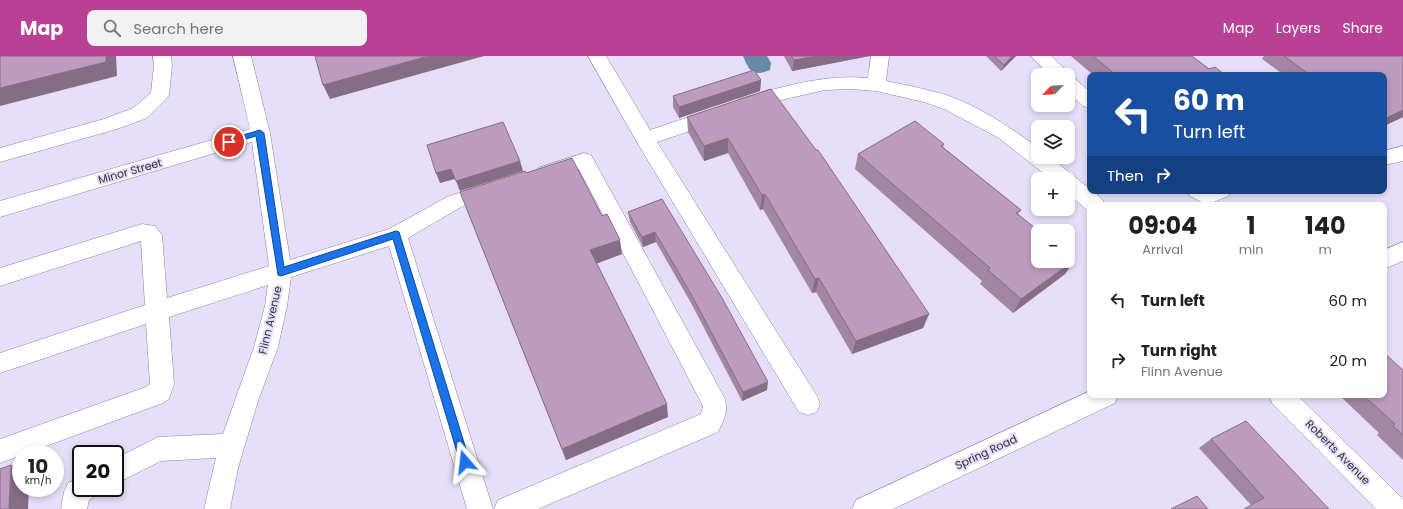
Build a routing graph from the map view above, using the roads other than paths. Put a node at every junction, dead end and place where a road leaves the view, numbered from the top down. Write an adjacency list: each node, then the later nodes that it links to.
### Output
1 (162, 56): 13 (street)
2 (242, 56): 10 (street, Flinn Avenue)
3 (597, 56): 11 (street)
4 (880, 56): 7 (street)
5 (1040, 56): 6 (street)
6 (1053, 68)
7 (876, 85): 11 (street); 15 (street)
8 (1075, 88): 9 (street)
9 (1087, 99)
10 (260, 133): 20 (street, Minor Street); 24 (street, Flinn Avenue)
11 (645, 139): 30 (street)
12 (1403, 153): 14 (street)
13 (0, 154)
14 (1387, 158)
15 (1056, 172)
16 (1075, 185): 17 (street)
17 (1087, 193)
18 (1202, 194): 19 (street)
19 (1214, 194)
20 (0, 209)
21 (396, 235): 24 (street); 37 (street); 38 (street)
22 (1403, 251): 23 (street)
23 (1387, 259)
24 (281, 272): 26 (street); 31 (street, Flinn Avenue)
25 (0, 277): 26 (street)
26 (157, 311): 27 (street); 32 (street)
27 (0, 363)
28 (1100, 398): 39 (street, Spring Road)
29 (1284, 398): 40 (street, Roberts Avenue)
30 (808, 404)
31 (232, 445): 33 (street); 36 (street, Flinn Avenue)
32 (0, 451)
33 (124, 467)
34 (76, 497): 35 (street)
35 (74, 509)
36 (217, 509)
37 (480, 509)
38 (506, 509)
39 (865, 509)
40 (1394, 509)

